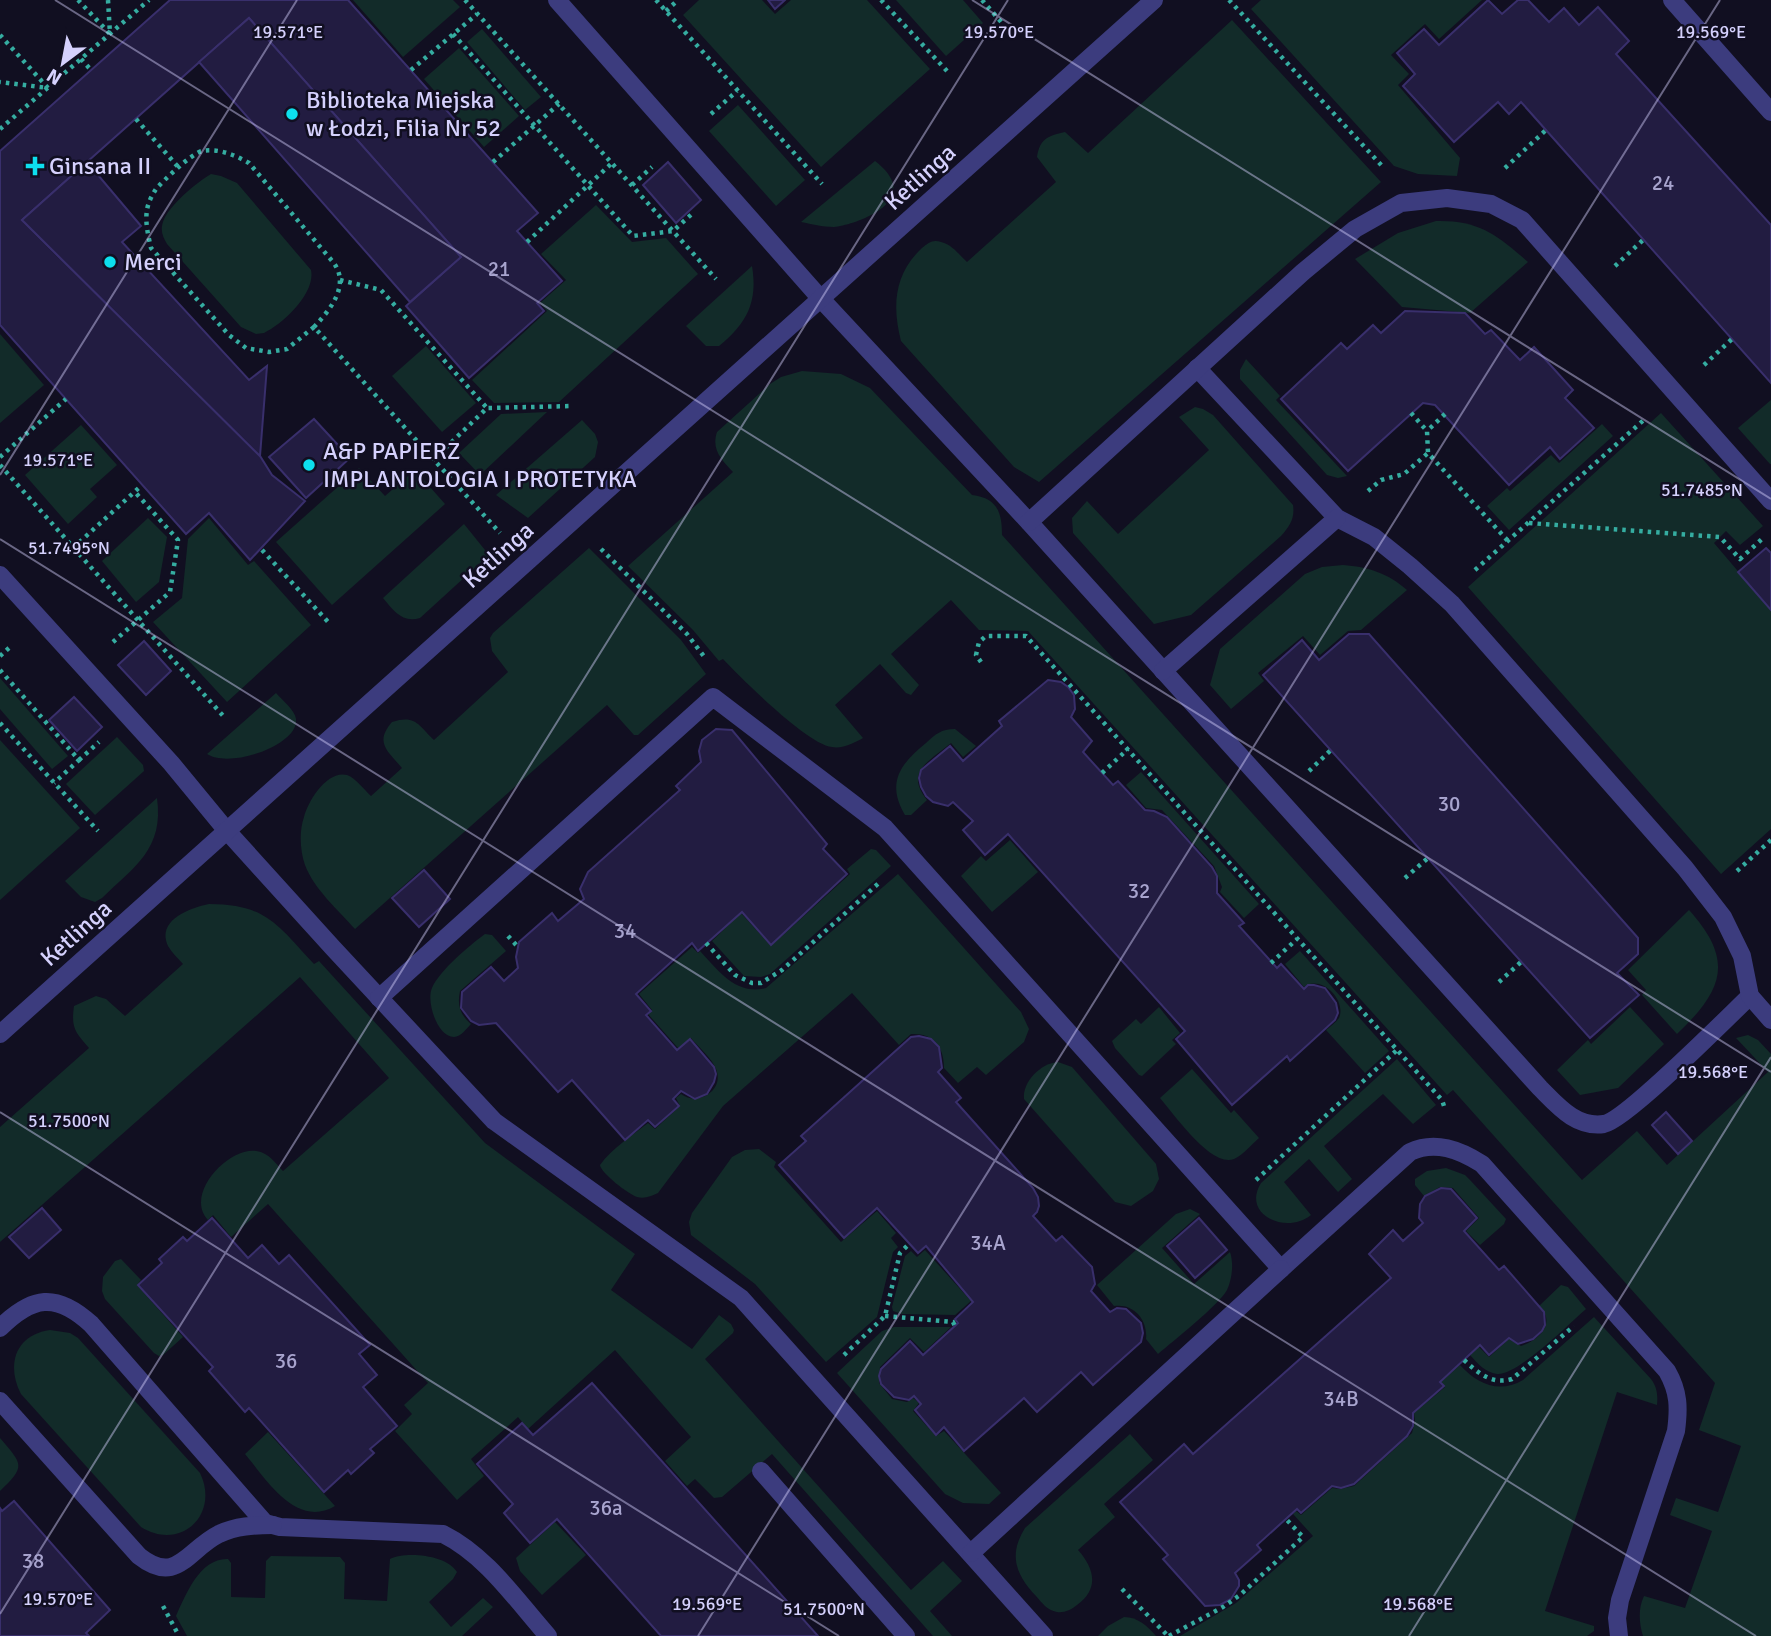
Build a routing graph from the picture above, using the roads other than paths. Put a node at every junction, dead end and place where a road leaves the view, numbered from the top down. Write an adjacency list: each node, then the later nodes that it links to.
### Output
1 (557, 0): 5 (street)
2 (1154, 0): 5 (street, Ketlinga)
3 (1672, 0): 4 (street)
4 (1771, 113)
5 (821, 299): 9 (street); 12 (street, Ketlinga)
6 (1197, 369): 7 (street); 8 (street); 9 (street)
7 (1771, 501)
8 (1337, 517): 11 (street); 13 (street)
9 (1028, 522): 11 (street)
10 (0, 575): 12 (street)
11 (1163, 671): 13 (street)
12 (228, 831): 14 (street); 16 (street, Ketlinga)
13 (1750, 996): 15 (street)
14 (379, 998): 17 (street); 22 (street)
15 (1771, 1020)
16 (0, 1034)
17 (1281, 1269): 22 (street); 26 (street)
18 (3, 1320): 21 (street)
19 (0, 1401): 21 (street)
20 (761, 1471): 24 (street)
21 (273, 1525): 23 (street)
22 (971, 1553): 25 (street)
23 (548, 1636)
24 (906, 1636)
25 (1044, 1636)
26 (1619, 1636)

